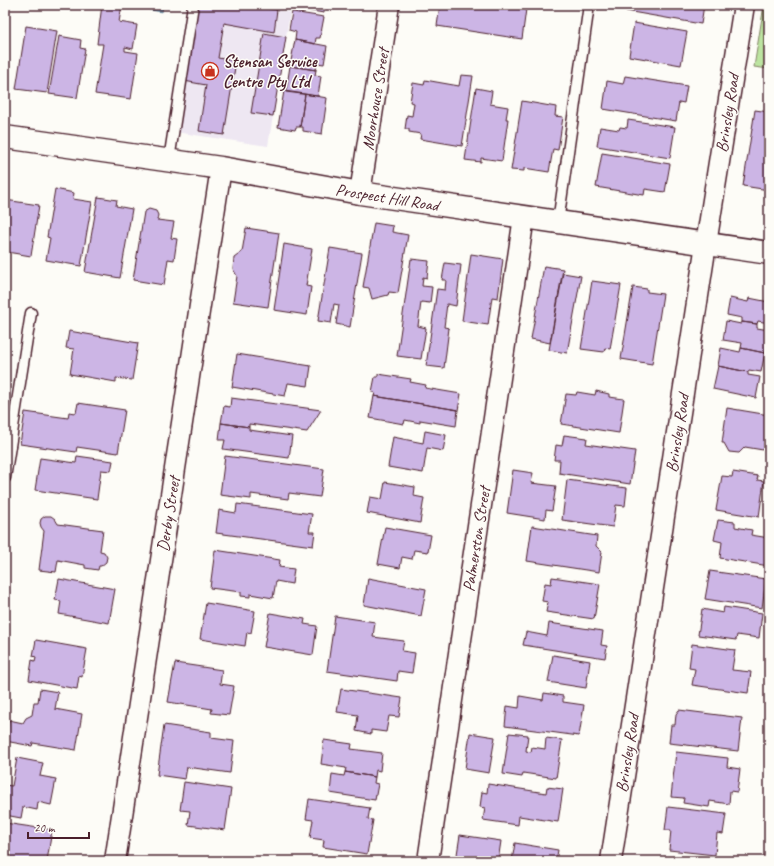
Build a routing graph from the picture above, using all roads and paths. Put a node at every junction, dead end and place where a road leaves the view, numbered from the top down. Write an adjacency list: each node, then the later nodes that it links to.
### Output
1 (193, 5): 6 (lane)
2 (389, 5): 8 (street, Moorhouse Street)
3 (589, 5): 10 (lane)
4 (744, 5): 11 (street, Brinsley Road)
5 (5, 137): 6 (street, Prospect Hill Road)
6 (169, 160): 7 (street, Prospect Hill Road)
7 (221, 168): 8 (street, Prospect Hill Road); 15 (street, Derby Street)
8 (360, 193): 9 (street, Prospect Hill Road)
9 (524, 217): 10 (street, Prospect Hill Road); 16 (street, Palmerston Street)
10 (558, 222): 11 (street, Prospect Hill Road)
11 (706, 244): 12 (street, Prospect Hill Road); 17 (street, Brinsley Road)
12 (769, 253)
13 (31, 313): 14 (lane)
14 (5, 478)
15 (115, 861)
16 (428, 861)
17 (611, 861)

